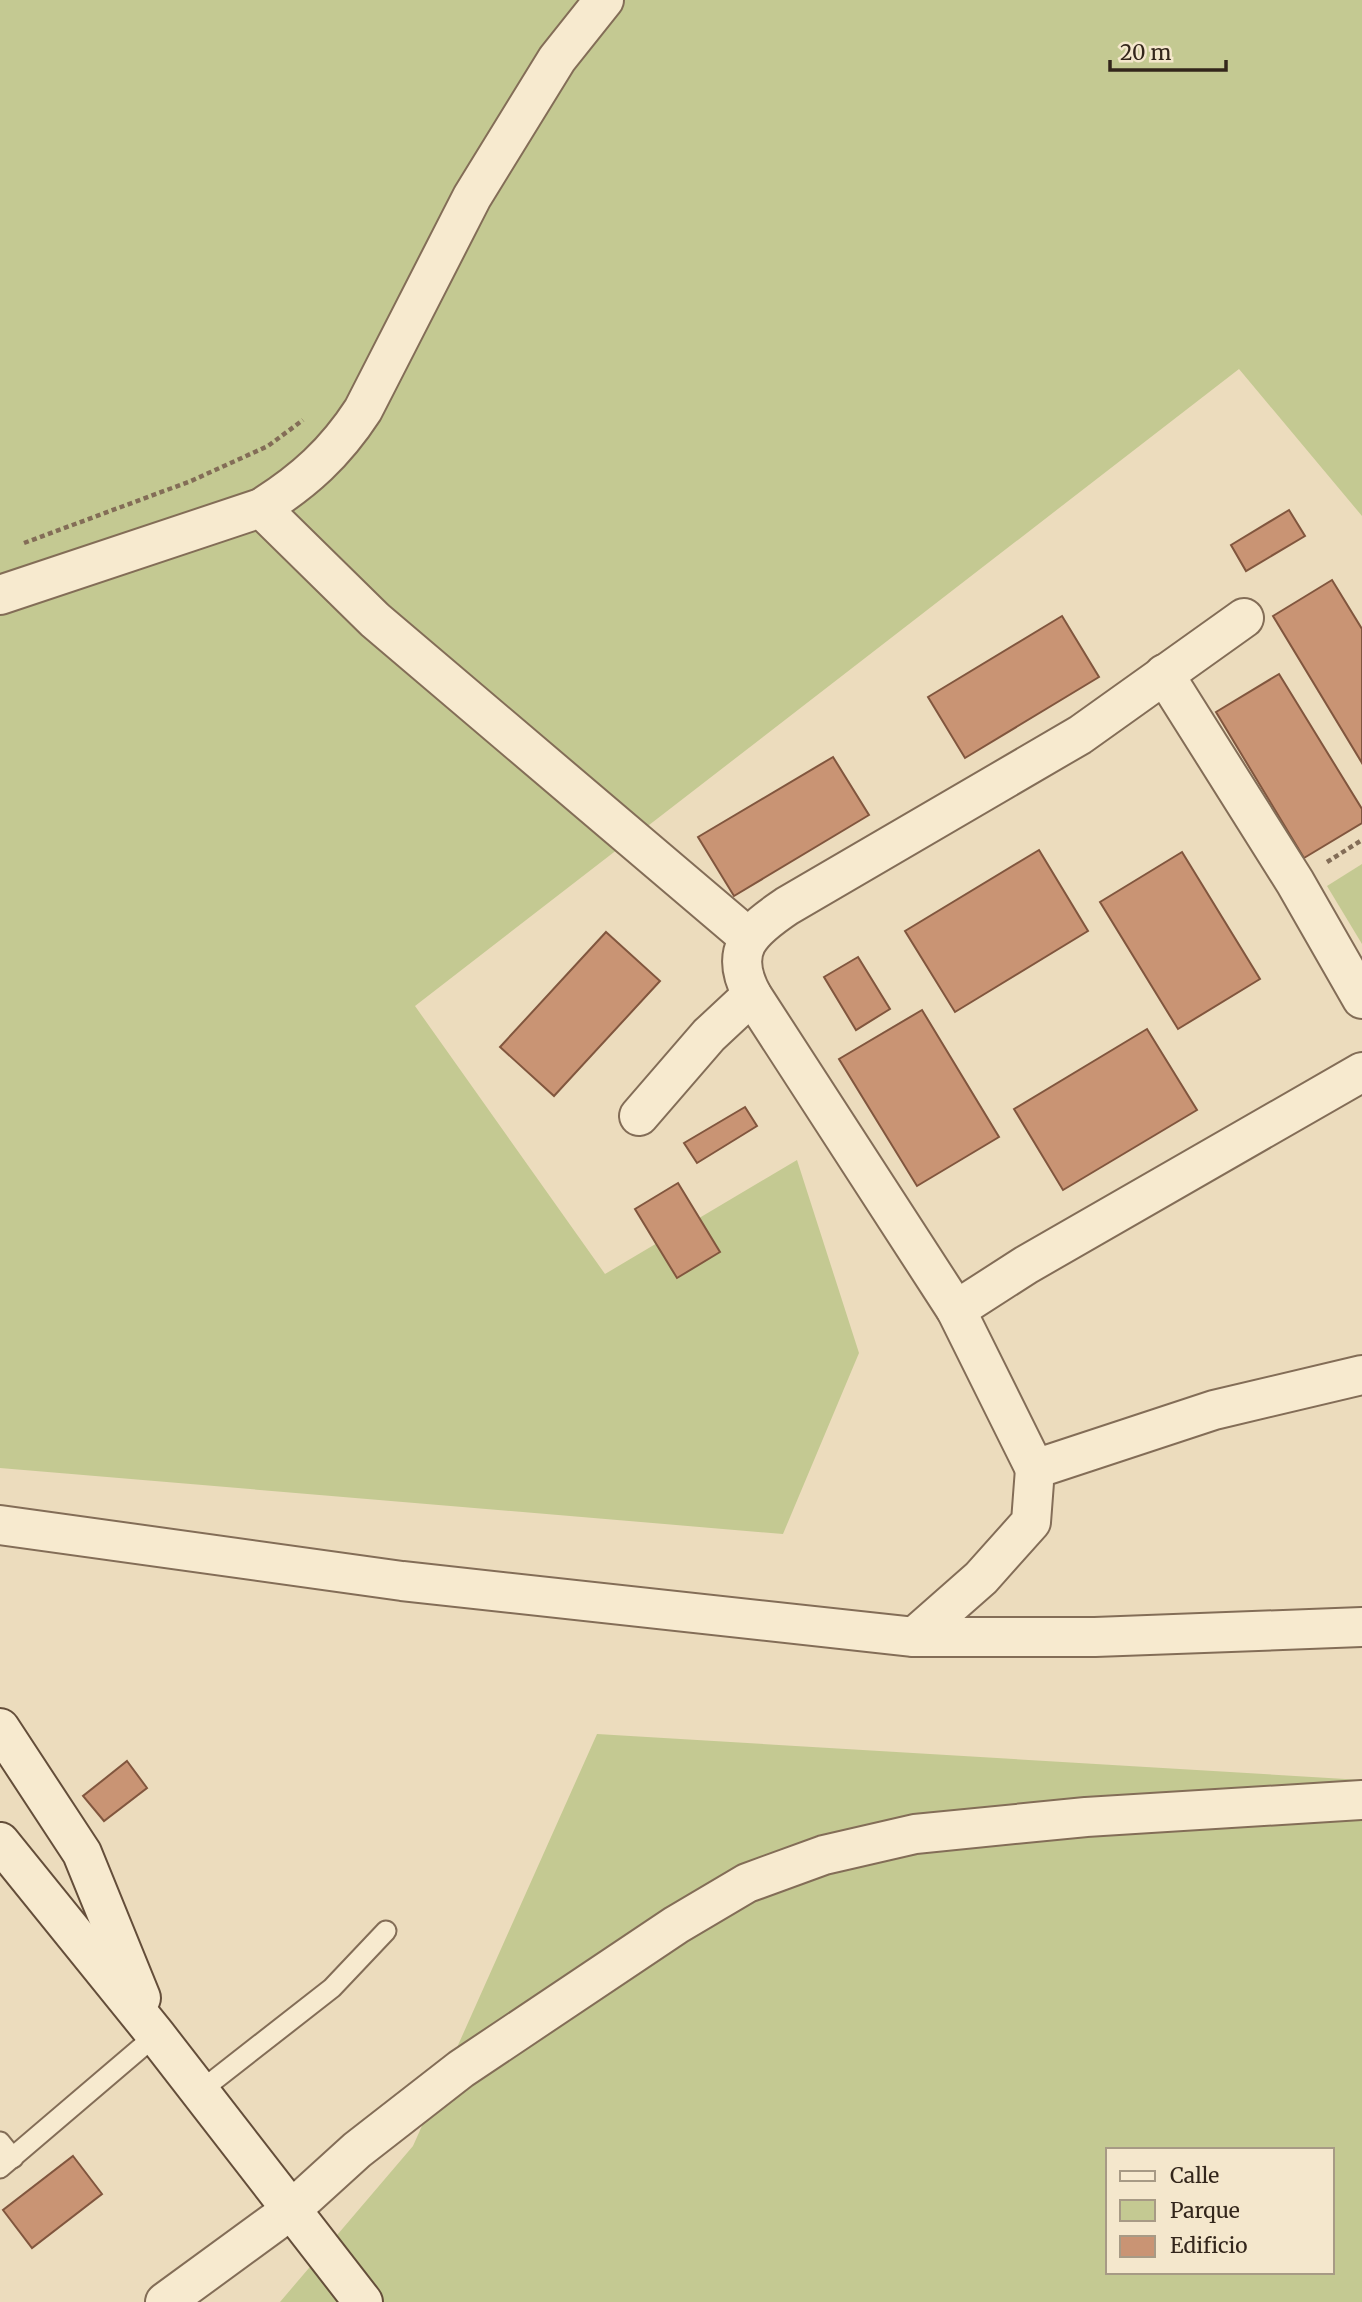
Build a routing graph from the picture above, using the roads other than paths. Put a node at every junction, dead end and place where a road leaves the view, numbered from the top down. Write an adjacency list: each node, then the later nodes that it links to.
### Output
1 (604, 0): 2 (street)
2 (261, 508): 3 (street); 6 (street)
3 (0, 595)
4 (1244, 618): 5 (street)
5 (1164, 674): 6 (street); 8 (street)
6 (748, 937): 7 (street)
7 (752, 995): 10 (street); 11 (street)
8 (1362, 999)
9 (1362, 1072): 11 (street)
10 (639, 1116)
11 (956, 1310): 13 (street)
12 (1362, 1375): 13 (street)
13 (1035, 1469): 16 (street)
14 (0, 1525): 16 (street)
15 (1362, 1627): 16 (street)
16 (914, 1637)
17 (0, 1728): 21 (street)
18 (1362, 1800): 25 (street)
19 (7, 1864): 21 (street)
20 (386, 1931): 22 (lane)
21 (156, 2035): 22 (street); 24 (lane)
22 (199, 2092): 25 (street)
23 (0, 2142): 24 (lane)
24 (7, 2163)
25 (291, 2210): 26 (street); 27 (street)
26 (165, 2302)
27 (363, 2302)

